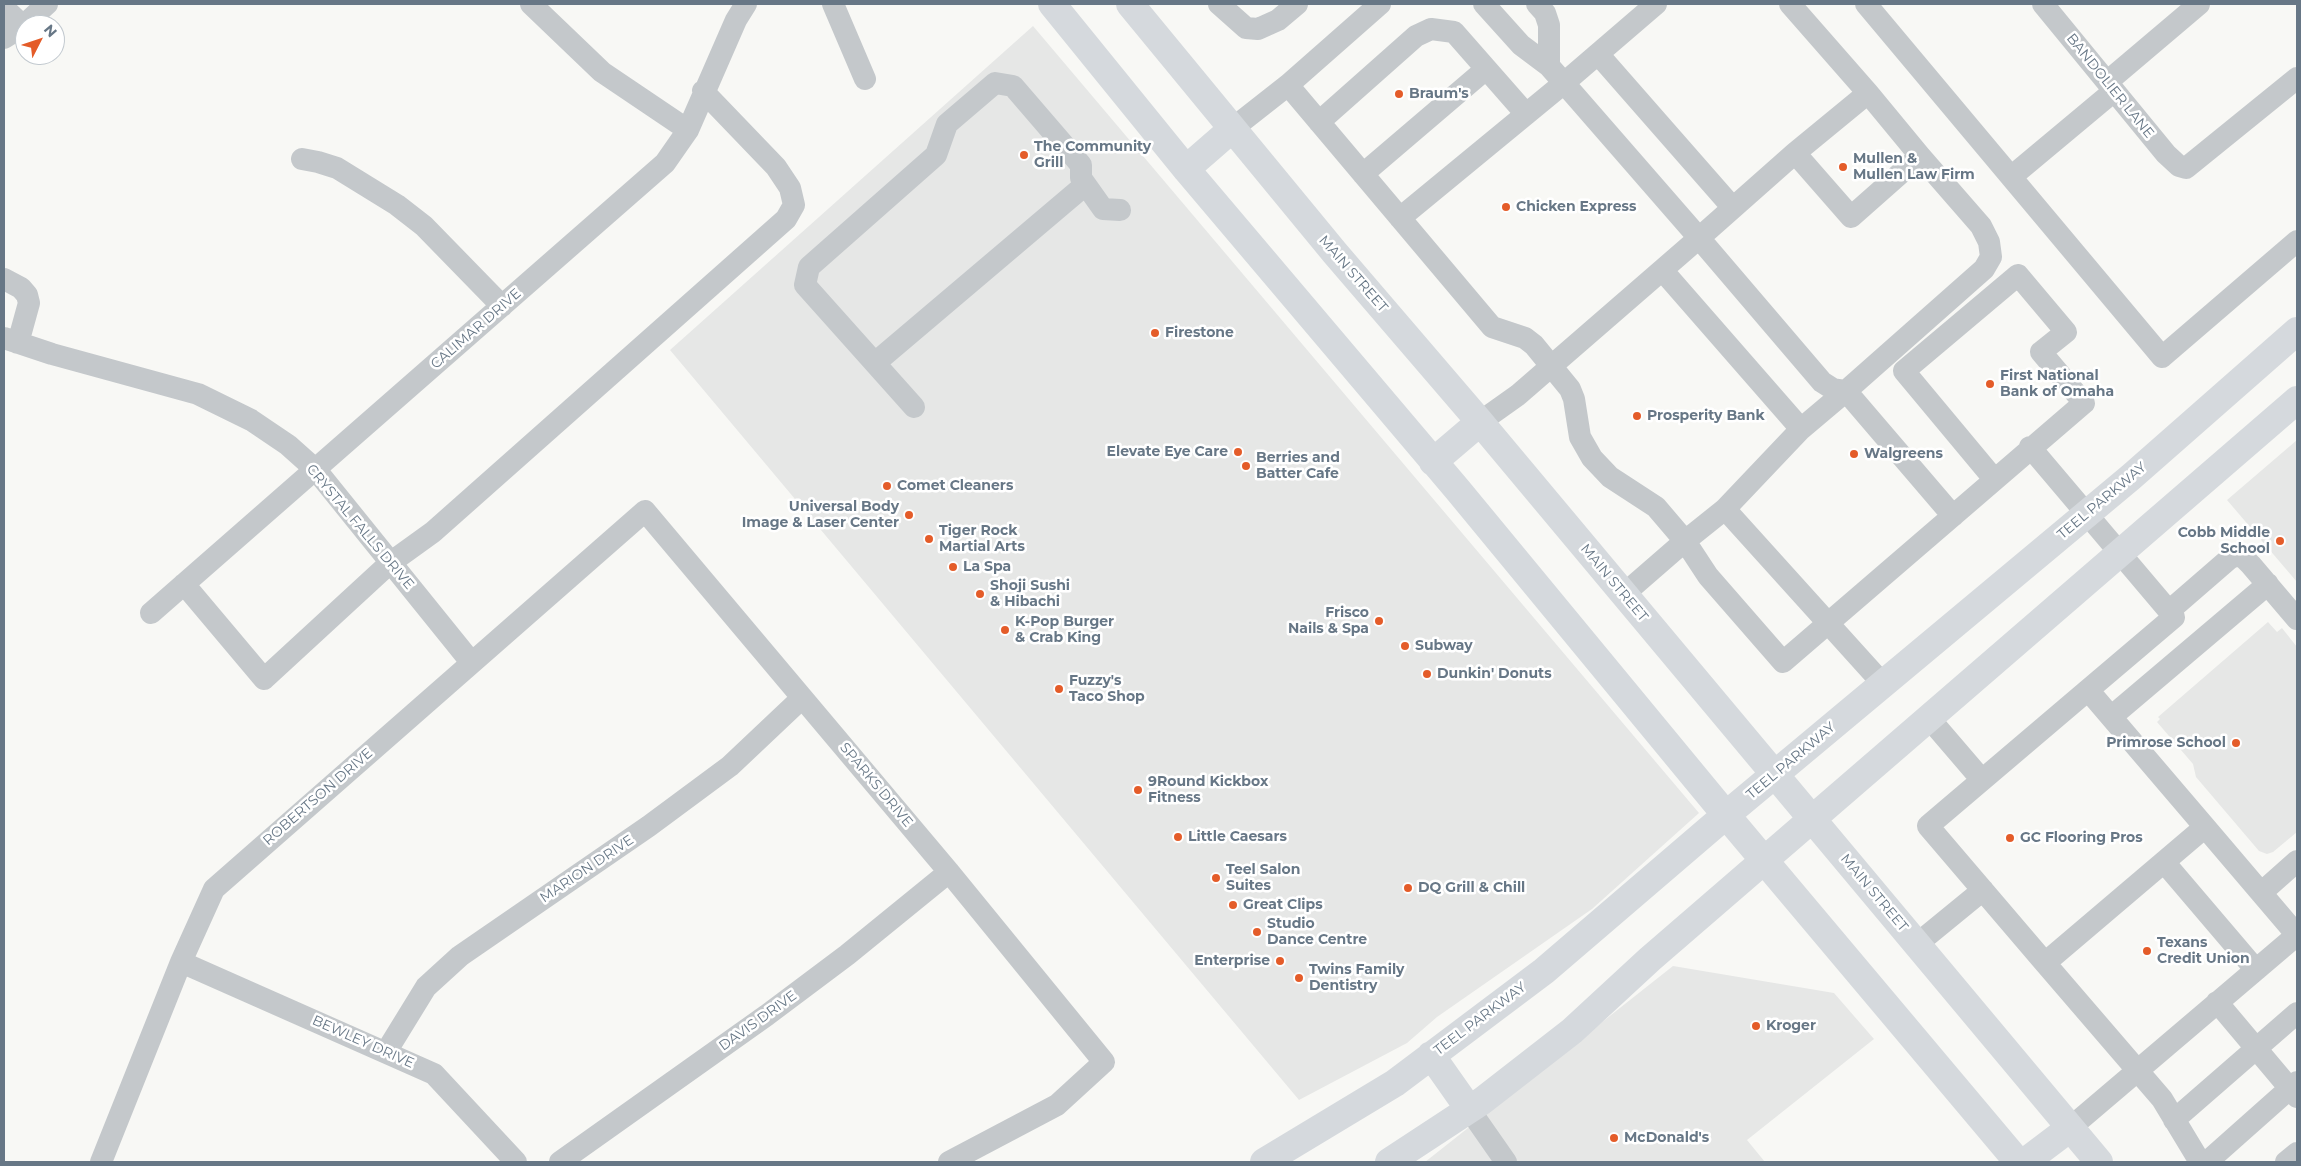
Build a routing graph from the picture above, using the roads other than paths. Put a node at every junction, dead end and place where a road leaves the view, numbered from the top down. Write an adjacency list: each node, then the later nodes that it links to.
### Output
1 (47, 4): 19 (street)
2 (532, 4): 36 (street)
3 (746, 4): 32 (street, CALIMAR DRIVE)
4 (833, 4): 28 (street)
5 (1052, 4): 41 (main road)
6 (1130, 4): 37 (main road, MAIN STREET)
7 (1219, 4): 8 (street)
8 (1297, 4)
9 (1380, 4): 30 (street)
10 (1484, 4): 25 (street)
11 (1537, 4): 22 (street)
12 (1552, 4): 22 (street)
13 (1656, 4): 24 (street)
14 (1790, 4): 33 (street)
15 (1866, 4): 43 (street)
16 (2043, 4): 31 (street, BANDOLIER LANE)
17 (2199, 4): 31 (street)
18 (4, 8): 20 (street)
19 (34, 15)
20 (15, 19)
21 (15, 31): 23 (street)
22 (1550, 36): 25 (street)
23 (4, 38)
24 (1598, 54): 29 (street); 45 (street)
25 (1549, 66): 29 (street)
26 (1486, 68): 34 (street); 35 (street); 42 (street)
27 (2297, 78): 31 (street, BANDOLIER LANE)
28 (865, 79)
29 (1564, 83): 34 (street); 48 (street)
30 (1288, 85): 35 (street); 37 (street)
31 (2111, 87): 43 (street)
32 (703, 91): 36 (street, CALIMAR DRIVE); 72 (street)
33 (1868, 93): 38 (street); 39 (street)
34 (1526, 114): 47 (street)
35 (1319, 122): 42 (street)
36 (688, 130): 52 (street, CALIMAR DRIVE)
37 (1232, 130): 41 (main road); 60 (main road, MAIN STREET)
38 (1795, 153): 39 (street); 45 (street)
39 (1920, 156): 57 (street)
40 (302, 159): 52 (street)
41 (1186, 169): 63 (main road)
42 (1363, 174): 47 (street)
43 (2011, 177): 49 (street)
44 (1085, 185): 46 (street); 55 (street); 55 (street)
45 (1733, 208): 48 (street)
46 (1120, 210)
47 (1400, 218): 56 (street)
48 (1698, 238): 50 (street); 57 (street)
49 (2297, 242)
50 (1663, 271): 56 (street); 61 (street)
51 (4, 279): 54 (street)
52 (502, 306): 64 (street, CALIMAR DRIVE)
53 (2297, 331): 68 (main road, TEEL PARKWAY)
54 (11, 341): 64 (street, CRYSTAL FALLS DRIVE)
55 (875, 363): 59 (street)
56 (1550, 367): 60 (street); 70 (street)
57 (1846, 391): 61 (street); 69 (street)
58 (2297, 400): 71 (main road)
59 (914, 407)
60 (1480, 422): 63 (main road); 75 (main road, MAIN STREET)
61 (1801, 429): 66 (street)
62 (2030, 447): 65 (street); 65 (street); 68 (street)
63 (1433, 462): 88 (main road)
64 (316, 470): 72 (street, CRYSTAL FALLS DRIVE); 73 (street, CALIMAR DRIVE)
65 (1994, 479): 69 (street)
66 (1725, 509): 70 (street); 79 (street)
67 (645, 511): 80 (street, ROBERTSON DRIVE); 83 (street, SPARKS DRIVE)
68 (2086, 514): 71 (street); 81 (main road, TEEL PARKWAY)
69 (1953, 516): 79 (street)
70 (1685, 541): 75 (street); 79 (street)
71 (2119, 554): 76 (street); 84 (main road)
72 (390, 563): 73 (street); 80 (street, CRYSTAL FALLS DRIVE)
73 (184, 584): 77 (street, CALIMAR DRIVE)
74 (2268, 584): 76 (street); 78 (street); 85 (street)
75 (1624, 594): 86 (main road, MAIN STREET)
76 (2168, 611): 82 (street)
77 (151, 613)
78 (2297, 619)
79 (1828, 624): 81 (street)
80 (471, 662): 99 (street, ROBERTSON DRIVE)
81 (1883, 684): 86 (main road, TEEL PARKWAY)
82 (2088, 690): 85 (street); 87 (street)
83 (802, 698): 94 (street, SPARKS DRIVE); 105 (street, MARION DRIVE)
84 (1928, 717): 87 (street); 89 (main road)
85 (2110, 717): 90 (street)
86 (1776, 776): 88 (main road, TEEL PARKWAY); 89 (main road, MAIN STREET)
87 (1982, 780): 95 (street)
88 (1726, 815): 91 (main road); 106 (main road, TEEL PARKWAY)
89 (1812, 819): 91 (main road); 98 (main road, MAIN STREET)
90 (2205, 827): 93 (street); 96 (street)
91 (1764, 860): 109 (main road); 120 (main road)
92 (2297, 861): 96 (street)
93 (2164, 862): 100 (street); 101 (street)
94 (949, 872): 115 (street, DAVIS DRIVE); 116 (street, SPARKS DRIVE)
95 (1983, 890): 98 (street); 100 (street)
96 (2261, 893): 97 (street)
97 (2297, 936): 101 (street)
98 (1917, 944): 111 (main road, MAIN STREET)
99 (181, 962): 105 (street, BEWLEY DRIVE); 113 (street, ROBERTSON DRIVE)
100 (2045, 963): 107 (street)
101 (2256, 970): 102 (street)
102 (2217, 1002): 104 (street); 107 (street)
103 (2297, 1013): 104 (street)
104 (2256, 1048): 108 (street); 110 (street)
105 (386, 1052): 114 (street, BEWLEY DRIVE)
106 (1431, 1055): 109 (main road); 117 (main road, TEEL PARKWAY)
107 (2138, 1070): 110 (street); 111 (street)
108 (2295, 1089): 124 (street)
109 (1469, 1109): 118 (main road); 119 (street)
110 (2174, 1120): 123 (street)
111 (2070, 1128): 121 (main road); 122 (main road, MAIN STREET)
112 (2297, 1153): 125 (street)
113 (101, 1162)
114 (516, 1162)
115 (560, 1162)
116 (949, 1162)
117 (1264, 1162)
118 (1389, 1162)
119 (1506, 1162)
120 (2018, 1162)
121 (2025, 1162)
122 (2099, 1162)
123 (2200, 1162)
124 (2207, 1162)
125 (2286, 1162)

